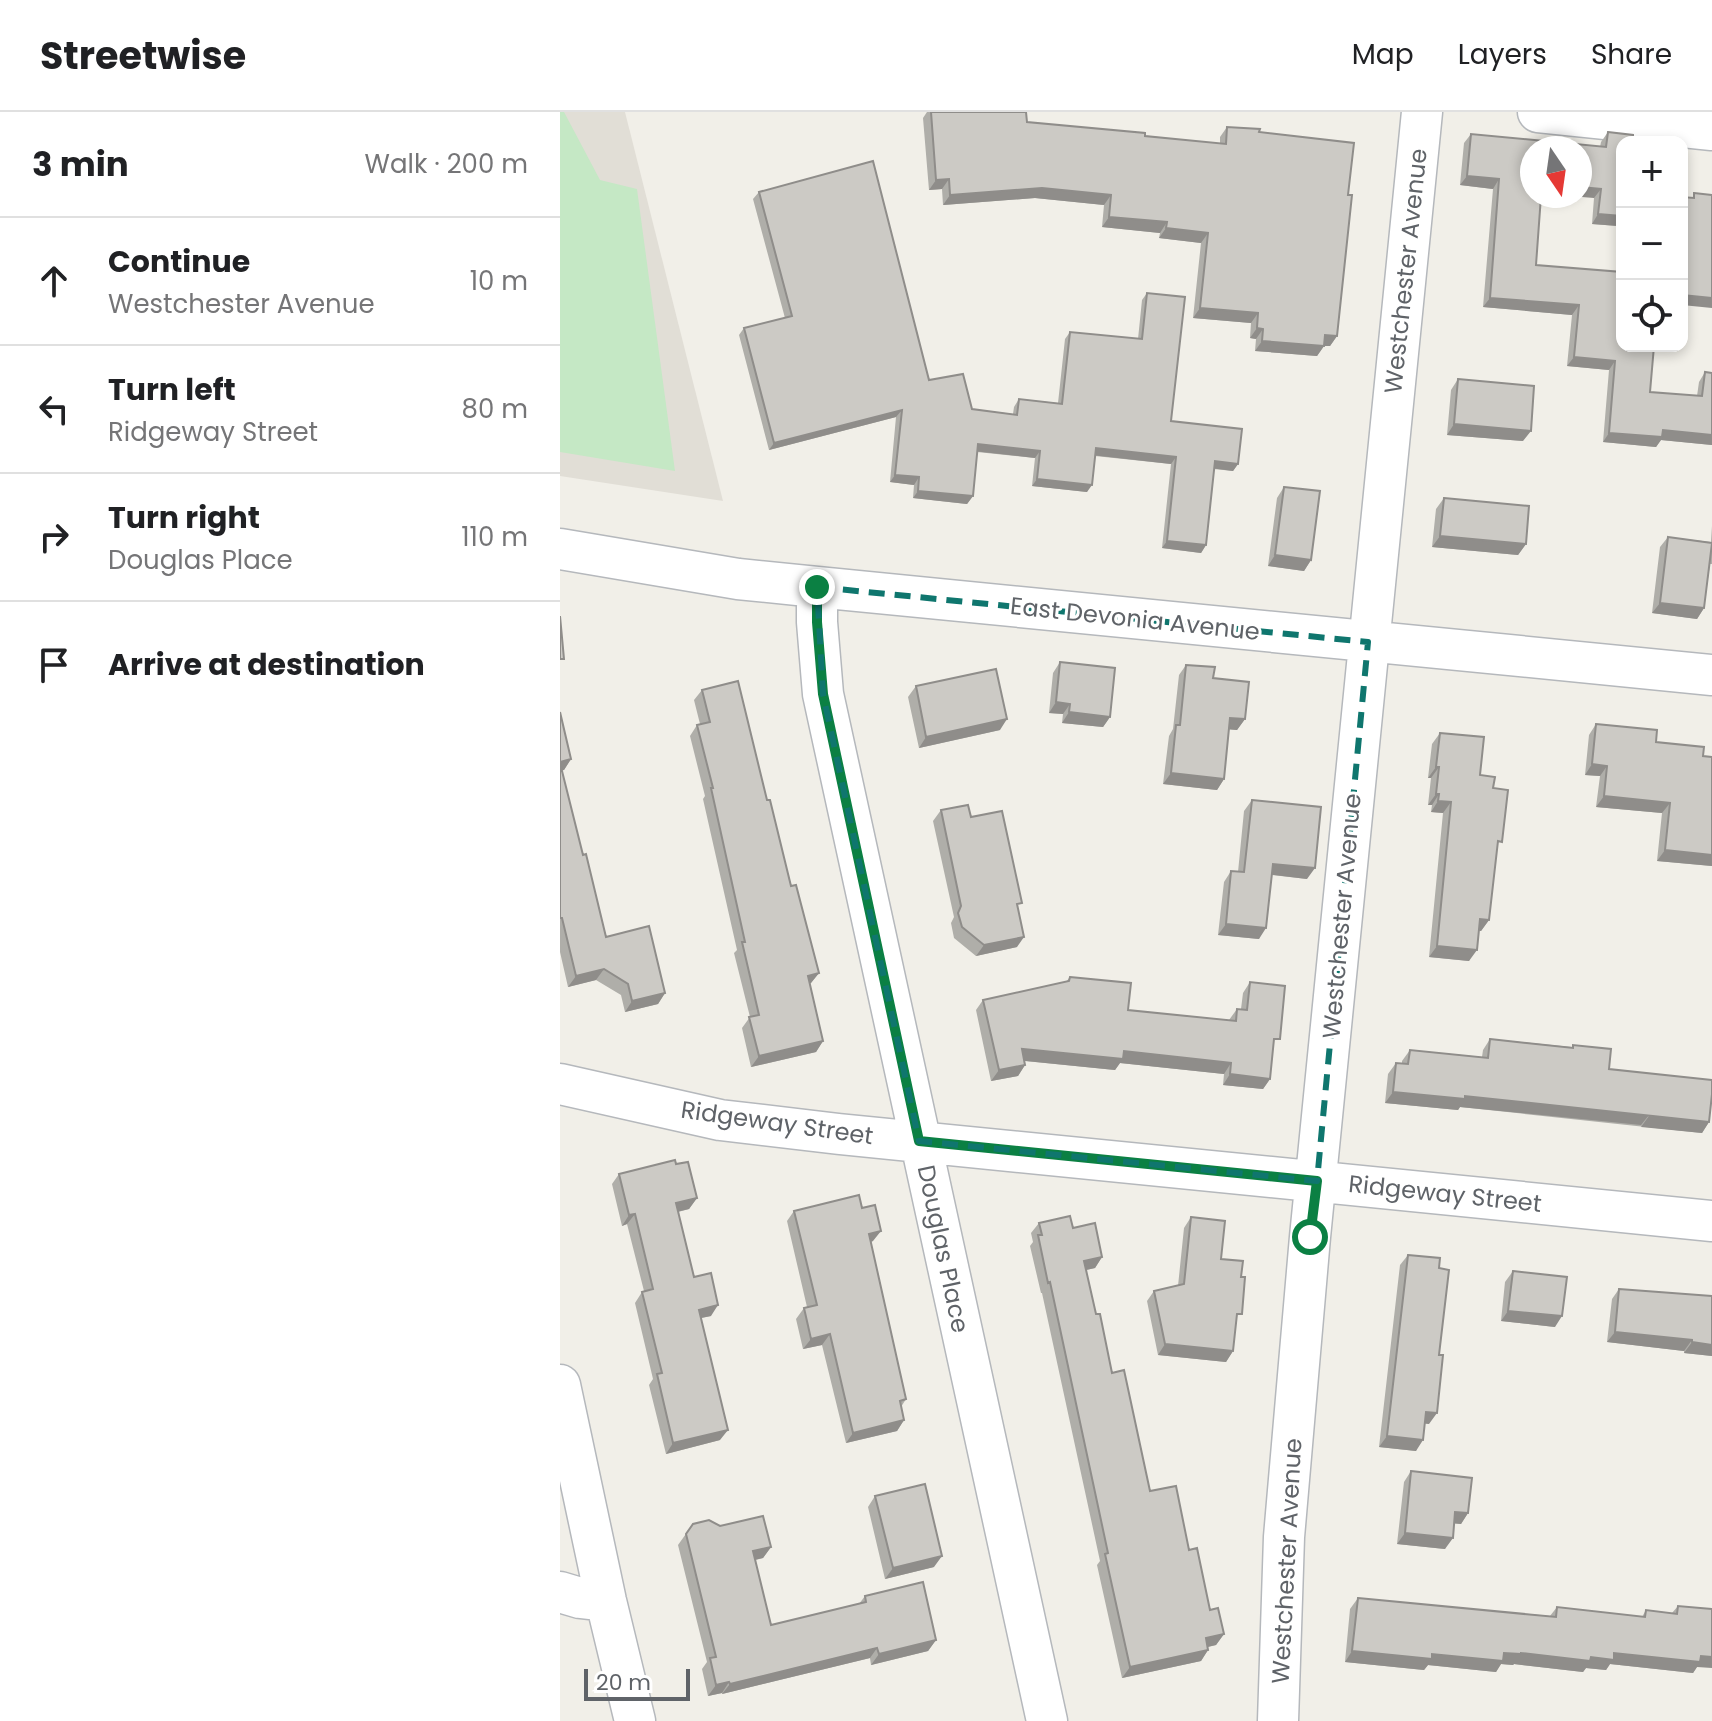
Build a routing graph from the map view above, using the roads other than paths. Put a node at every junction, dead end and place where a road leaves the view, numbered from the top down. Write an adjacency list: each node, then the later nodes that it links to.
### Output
1 (1422, 112): 6 (street, Westchester Avenue)
2 (1538, 112): 3 (street)
3 (1712, 130)
4 (560, 549): 5 (street, East Devonia Avenue)
5 (817, 587): 6 (street, East Devonia Avenue); 9 (street, Douglas Place)
6 (1368, 642): 7 (street, East Devonia Avenue); 10 (street, Westchester Avenue)
7 (1712, 675)
8 (560, 1084): 9 (street, Ridgeway Street)
9 (919, 1141): 10 (street, Ridgeway Street); 16 (street, Douglas Place)
10 (1317, 1181): 11 (street, Ridgeway Street); 17 (street, Westchester Avenue)
11 (1712, 1221)
12 (560, 1385): 14 (street)
13 (560, 1592): 14 (street)
14 (606, 1601): 15 (street)
15 (635, 1721)
16 (1047, 1721)
17 (1278, 1721)

